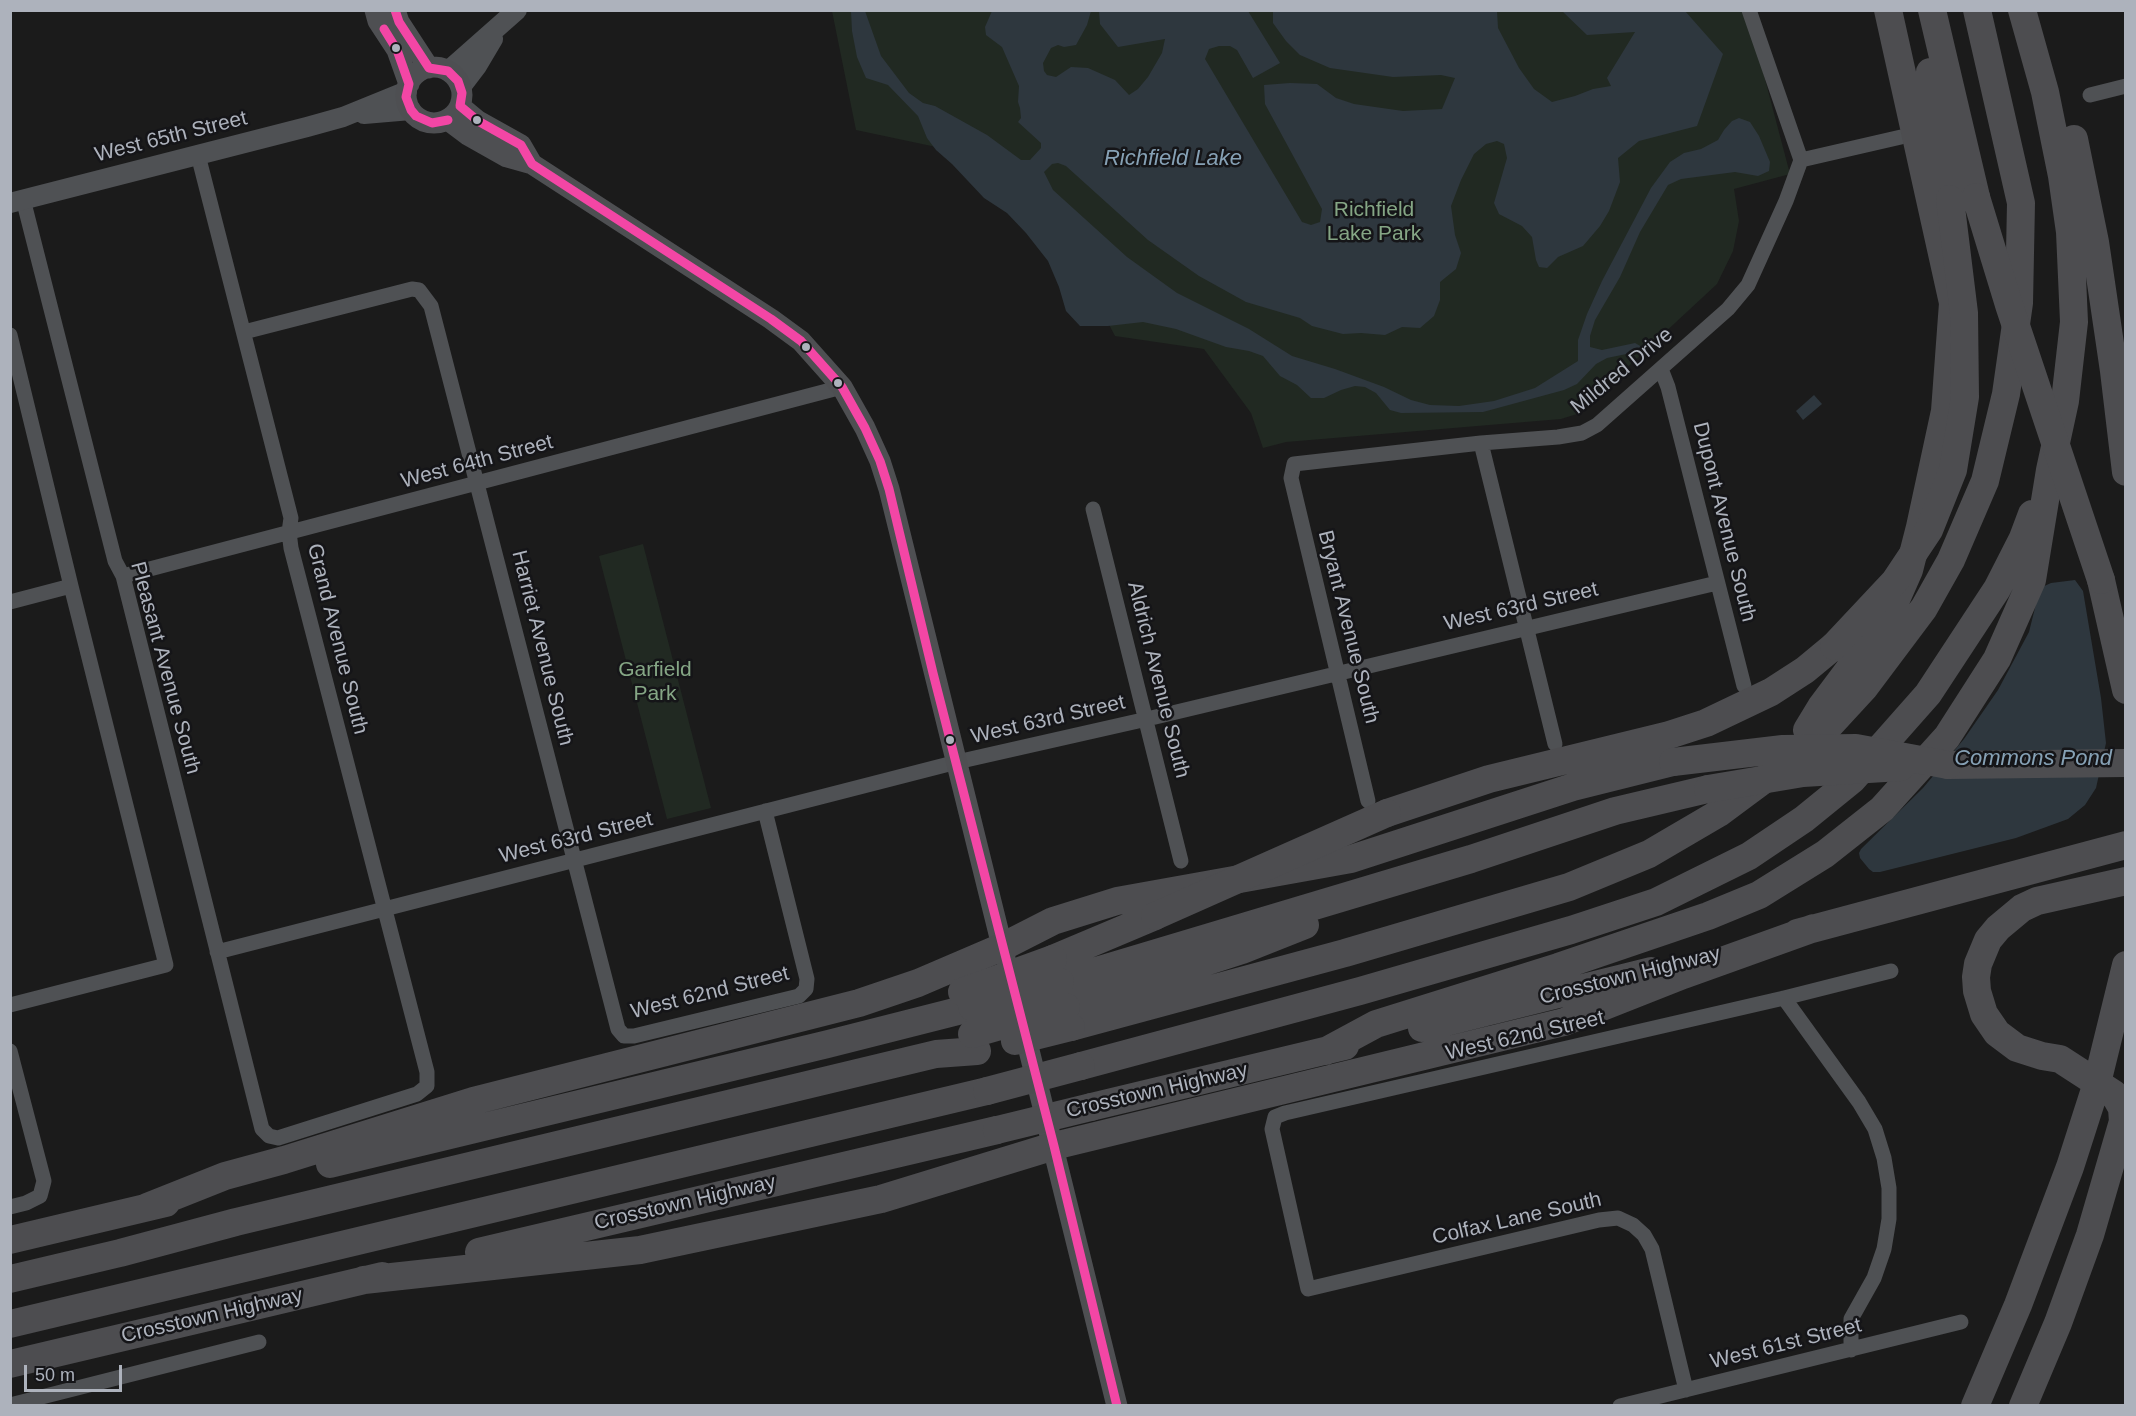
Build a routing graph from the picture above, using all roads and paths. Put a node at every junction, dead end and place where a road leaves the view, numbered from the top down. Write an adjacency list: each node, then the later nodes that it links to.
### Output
1 (375, 10): 13 (main road)
2 (395, 10): 11 (main road)
3 (1749, 10): 17 (street)
4 (1888, 10): 43 (highway)
5 (1920, 10): 18 (highway)
6 (1932, 10): 18 (highway)
7 (1977, 10): 43 (highway)
8 (2022, 10): 12 (highway)
9 (513, 14): 11 (street)
10 (2126, 86): 14 (street)
11 (449, 90): 13 (main road); 13 (main road); 24 (main road)
12 (2045, 92): 23 (highway); 28 (highway)
13 (409, 95): 16 (street, West 65th Street)
14 (2090, 95)
15 (1901, 137): 17 (street)
16 (198, 155): 19 (street, West 65th Street); 20 (street, Grand Avenue South)
17 (1801, 160): 22 (street, Mildred Drive)
18 (1963, 198): 40 (highway, bridge); 47 (highway, bridge)
19 (17, 201): 33 (street, Pleasant Avenue South)
20 (244, 332): 30 (street, Harriet Avenue South); 32 (street, Grand Avenue South)
21 (10, 335): 35 (street)
22 (1661, 369): 26 (street, Mildred Drive); 34 (street, Dupont Avenue South)
23 (2114, 370): 25 (highway); 29 (highway)
24 (842, 387): 30 (street, West 64th Street); 44 (main road)
25 (2126, 434)
26 (1481, 443): 27 (street, Mildred Drive); 37 (street)
27 (1294, 464): 38 (street, Bryant Avenue South)
28 (2049, 470): 66 (highway); 78 (highway, bridge)
29 (2126, 472)
30 (478, 484): 32 (street, West 64th Street); 50 (street, Harriet Avenue South)
31 (1093, 509): 41 (street, Aldrich Avenue South)
32 (290, 532): 33 (street, West 64th Street); 53 (street, Grand Avenue South)
33 (123, 576): 56 (street, Pleasant Avenue South)
34 (1717, 583): 37 (street, West 63rd Street); 39 (street, Dupont Avenue South)
35 (71, 586): 36 (street); 61 (street)
36 (10, 602)
37 (1526, 628): 38 (street, West 63rd Street); 42 (street)
38 (1338, 672): 41 (street, West 63rd Street); 47 (street, Bryant Avenue South)
39 (1744, 686)
40 (2126, 690)
41 (1146, 719): 44 (street, West 63rd Street); 51 (street, Aldrich Avenue South)
42 (1555, 744)
43 (1789, 761): 59 (highway)
44 (957, 762): 48 (street, West 63rd Street); 55 (main road)
45 (2126, 764): 46 (highway)
46 (1948, 765): 55 (highway, bridge); 59 (highway, bridge)
47 (1377, 807): 59 (highway, bridge)
48 (765, 811): 50 (street, West 63rd Street); 64 (street, West 62nd Street)
49 (2115, 847): 54 (highway, Crosstown Highway)
50 (575, 860): 53 (street, West 63rd Street); 64 (street, Harriet Avenue South)
51 (1181, 861)
52 (2119, 882): 67 (highway)
53 (384, 908): 56 (street, West 63rd Street); 71 (street, Grand Avenue South)
54 (1814, 928): 66 (highway, Crosstown Highway); 70 (highway)
55 (1002, 947): 70 (main road); 71 (highway)
56 (217, 952): 71 (street, Pleasant Avenue South)
57 (2126, 965): 62 (highway)
58 (1891, 970): 60 (street, West 62nd Street)
59 (1062, 993): 63 (highway, bridge); 63 (highway, bridge)
60 (1785, 998): 76 (street, West 62nd Street); 80 (street)
61 (10, 1005)
62 (2115, 1011): 67 (highway); 68 (highway)
63 (969, 1021): 71 (highway); 74 (highway)
64 (624, 1036)
65 (10, 1051): 72 (street)
66 (1326, 1051): 75 (highway, Crosstown Highway, bridge)
67 (2060, 1059): 68 (highway)
68 (2097, 1083): 69 (highway); 86 (highway)
69 (2124, 1117): 87 (highway)
70 (1054, 1146): 75 (highway); 84 (main road)
71 (283, 1157): 73 (highway)
72 (10, 1207)
73 (10, 1240)
74 (10, 1279)
75 (364, 1280): 81 (highway, Crosstown Highway)
76 (1308, 1289): 82 (street, Colfax Lane South)
77 (1961, 1322): 80 (street, West 61st Street)
78 (10, 1324)
79 (259, 1342): 83 (street)
80 (1851, 1350): 82 (street, West 61st Street)
81 (10, 1364)
82 (1686, 1390): 85 (street, West 61st Street)
83 (10, 1405)
84 (1117, 1406)
85 (1620, 1406)
86 (1975, 1406)
87 (2023, 1406)

